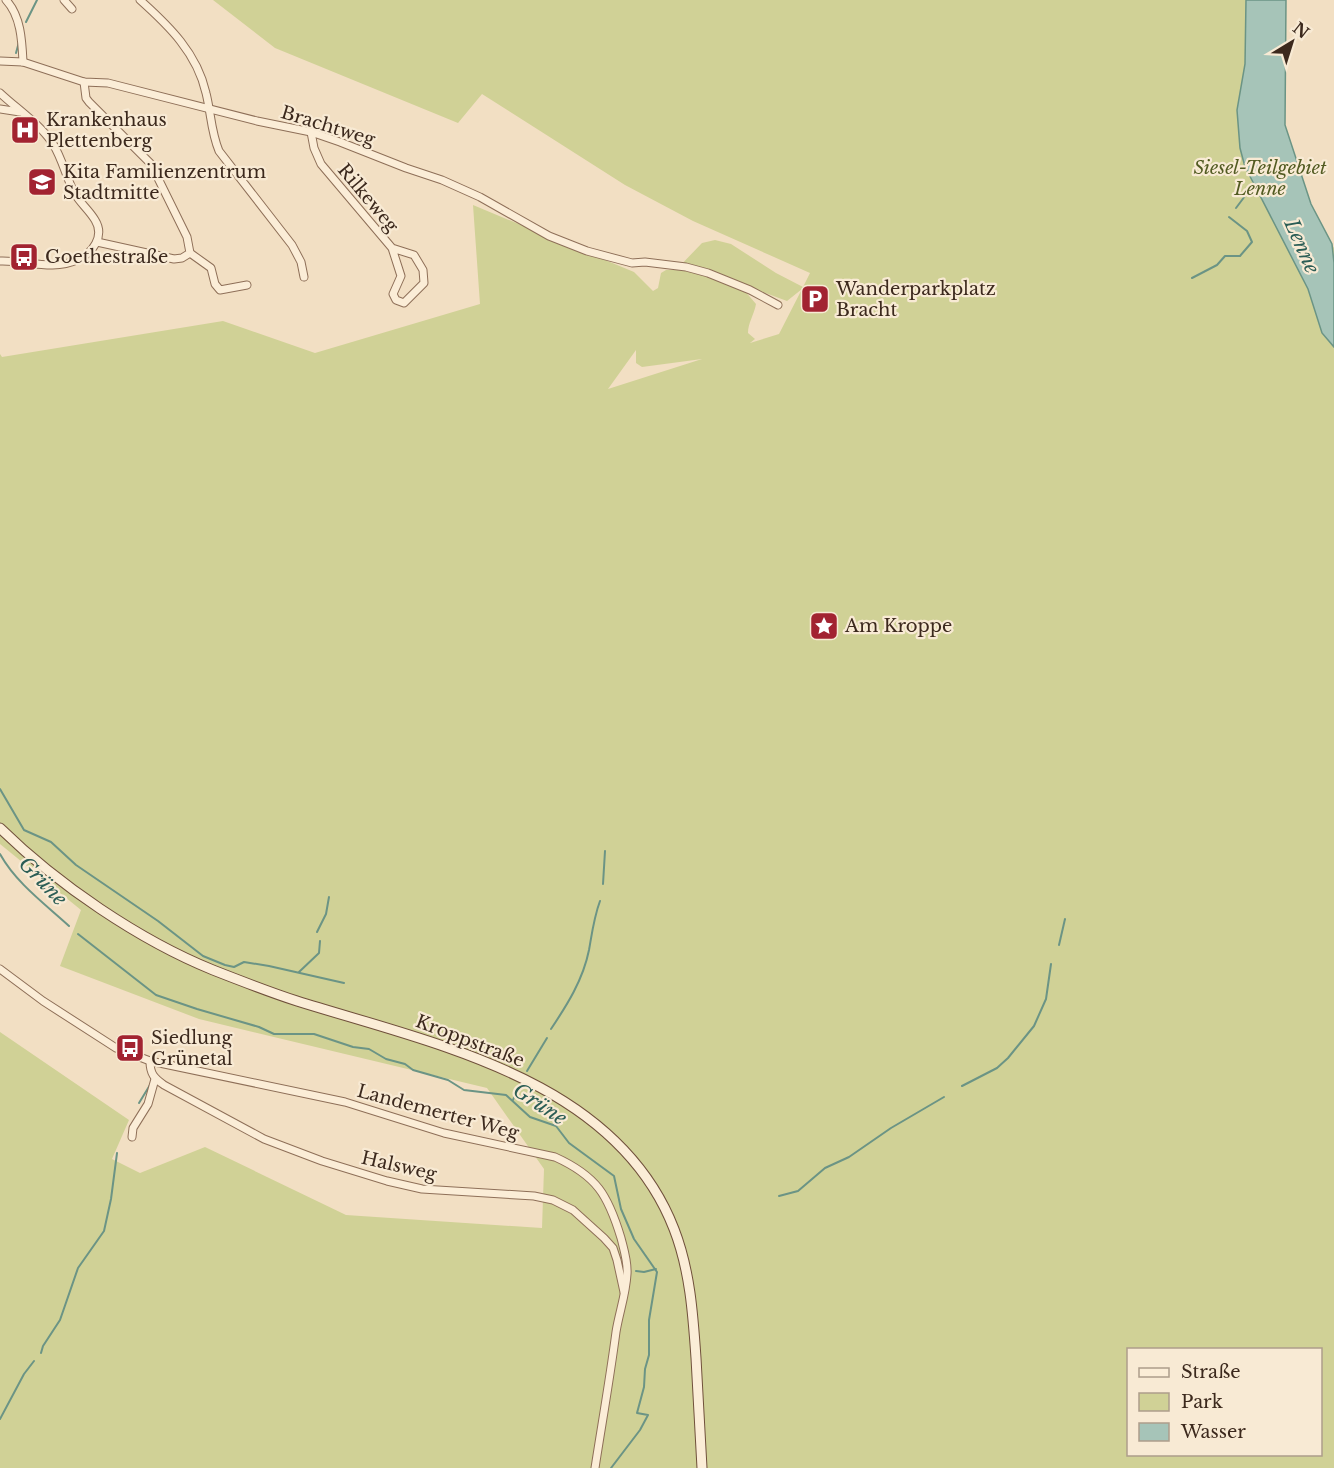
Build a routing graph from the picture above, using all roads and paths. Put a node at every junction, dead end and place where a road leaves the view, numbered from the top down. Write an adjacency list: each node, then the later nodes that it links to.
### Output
1 (6, 0): 6 (street)
2 (64, 0): 4 (street)
3 (141, 0): 10 (street)
4 (72, 9)
5 (0, 61): 6 (street, Brachtweg)
6 (23, 62): 7 (street, Brachtweg)
7 (84, 82): 10 (street, Brachtweg); 15 (street)
8 (0, 93): 11 (street)
9 (0, 109): 11 (street)
10 (210, 109): 12 (street, Brachtweg); 17 (street)
11 (20, 112): 13 (street)
12 (311, 132): 14 (street, Rilkeweg); 19 (street, Brachtweg)
13 (97, 242): 15 (street); 16 (street)
14 (392, 248): 14 (street, Rilkeweg)
15 (190, 253): 18 (street)
16 (0, 261)
17 (304, 277)
18 (247, 285)
19 (778, 306)
20 (0, 828): 27 (street, Kroppstraße)
21 (0, 969): 22 (street, Landemerter Weg)
22 (150, 1061): 23 (street); 25 (street, Landemerter Weg)
23 (155, 1079): 24 (street); 25 (street, Halsweg)
24 (132, 1137)
25 (624, 1292): 26 (street, Landemerter Weg)
26 (595, 1468)
27 (702, 1468)

